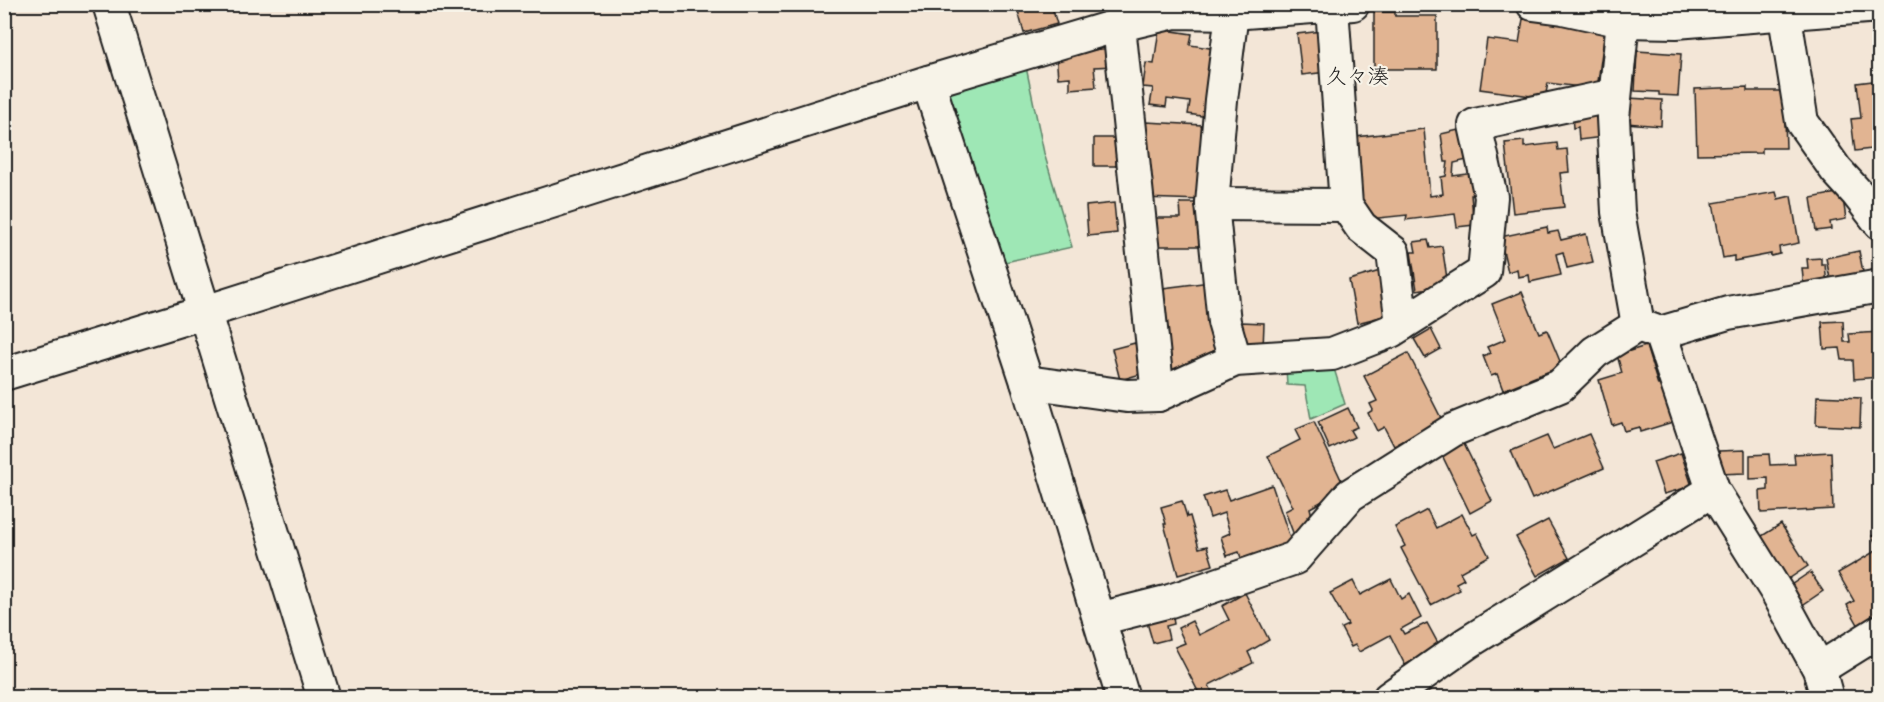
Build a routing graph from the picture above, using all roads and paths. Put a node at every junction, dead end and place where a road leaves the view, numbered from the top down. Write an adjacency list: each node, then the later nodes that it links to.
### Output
1 (109, 4): 16 (street)
2 (1533, 4): 8 (street)
3 (1342, 6): 6 (street); 13 (street)
4 (1880, 6): 5 (street)
5 (1783, 10): 7 (street); 14 (street)
6 (1232, 13): 9 (street); 12 (street)
7 (1677, 13): 8 (street)
8 (1623, 21): 11 (street)
9 (1119, 26): 10 (street); 22 (street)
10 (928, 82): 16 (street); 21 (street)
11 (1615, 95): 17 (street); 18 (street)
12 (1212, 204): 13 (street); 19 (street)
13 (1346, 205): 17 (street)
14 (1880, 223)
15 (1880, 286): 18 (street)
16 (205, 312): 20 (street); 27 (street)
17 (1402, 324): 19 (street)
18 (1649, 329): 23 (street); 24 (street)
19 (1235, 360): 22 (street)
20 (4, 374)
21 (1027, 382): 22 (street); 24 (street)
22 (1158, 395)
23 (1713, 490): 26 (street); 29 (street)
24 (1099, 619): 28 (street)
25 (1880, 632): 26 (street)
26 (1823, 683)
27 (324, 698)
28 (1124, 698)
29 (1389, 698)

